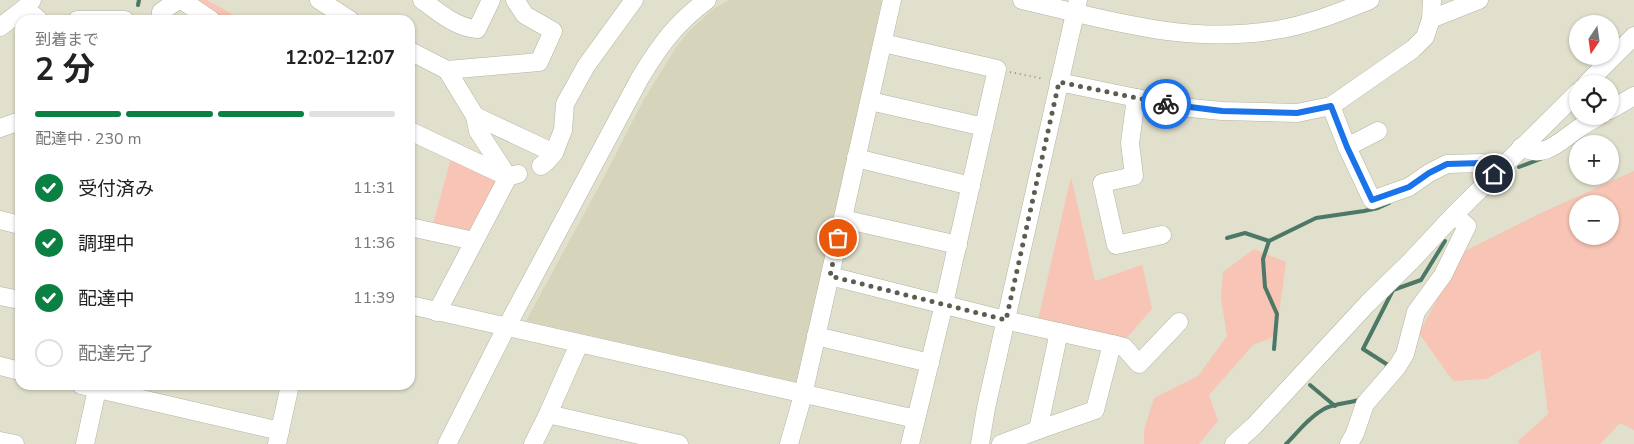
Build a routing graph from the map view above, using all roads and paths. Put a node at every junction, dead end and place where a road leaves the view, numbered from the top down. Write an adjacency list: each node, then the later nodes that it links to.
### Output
1 (180, 0): 18 (street); 19 (street)
2 (319, 0): 20 (street)
3 (422, 0): 4 (street)
4 (491, 0)
5 (515, 0): 27 (street)
6 (634, 0): 43 (street)
7 (708, 0): 65 (street)
8 (892, 0): 24 (street)
9 (1022, 0): 14 (street)
10 (1432, 0): 21 (street)
11 (1478, 0): 21 (street)
12 (1365, 1): 14 (street)
13 (29, 4): 15 (street); 17 (street)
14 (1076, 6): 29 (street)
15 (15, 15)
16 (15, 15): 22 (street)
17 (36, 15)
18 (161, 15)
19 (203, 15)
20 (342, 15)
21 (1431, 19): 35 (street)
22 (0, 27)
23 (1634, 36): 28 (street)
24 (883, 43): 26 (street); 32 (street)
25 (415, 54): 27 (street)
26 (997, 69): 29 (path); 38 (street)
27 (448, 70): 36 (street)
28 (1595, 75)
29 (1059, 82): 31 (street); 63 (street)
30 (1634, 96): 34 (street)
31 (1136, 98): 35 (street); 54 (street)
32 (870, 101): 38 (street); 44 (street)
33 (1569, 101): 42 (street)
34 (1619, 105)
35 (1331, 106): 41 (street)
36 (475, 116): 43 (street); 47 (street)
37 (1584, 125): 42 (street)
38 (984, 128): 48 (street)
39 (1378, 131): 41 (street)
40 (415, 134): 47 (street)
41 (1347, 147): 46 (street)
42 (1521, 147): 46 (street)
43 (554, 153): 45 (street)
44 (856, 158): 48 (street); 50 (street)
45 (541, 166)
46 (1494, 174): 49 (street)
47 (513, 176): 55 (street)
48 (971, 186): 56 (street)
49 (1454, 215): 91 (street); 92 (street)
50 (843, 218): 56 (street); 57 (street)
51 (0, 220): 52 (street)
52 (15, 224)
53 (415, 227): 55 (street)
54 (1162, 234)
55 (474, 241): 62 (street)
56 (958, 245): 60 (street)
57 (830, 276): 60 (street); 67 (street)
58 (0, 296): 59 (street)
59 (15, 299)
60 (944, 304): 63 (street); 70 (street)
61 (415, 306): 62 (street)
62 (437, 312): 65 (street)
63 (1006, 320): 66 (street); 89 (street)
64 (1179, 322): 69 (street)
65 (506, 328): 68 (street); 84 (street)
66 (1059, 332): 69 (street); 79 (street)
67 (816, 336): 70 (street); 76 (street)
68 (579, 344): 76 (street); 77 (street)
69 (1112, 344): 79 (street)
70 (930, 363): 78 (street)
71 (0, 366): 72 (street)
72 (15, 370)
73 (92, 390): 83 (street)
74 (107, 390): 80 (street)
75 (289, 390): 80 (street)
76 (803, 395): 78 (street); 87 (street)
77 (548, 414): 85 (street); 86 (street)
78 (916, 419): 88 (street)
79 (1038, 430): 90 (street)
80 (278, 437)
81 (0, 440): 82 (street)
82 (15, 444)
83 (85, 444)
84 (447, 444)
85 (533, 444)
86 (679, 444)
87 (789, 444)
88 (910, 444)
89 (980, 444)
90 (1002, 444)
91 (1234, 444)
92 (1348, 444)

